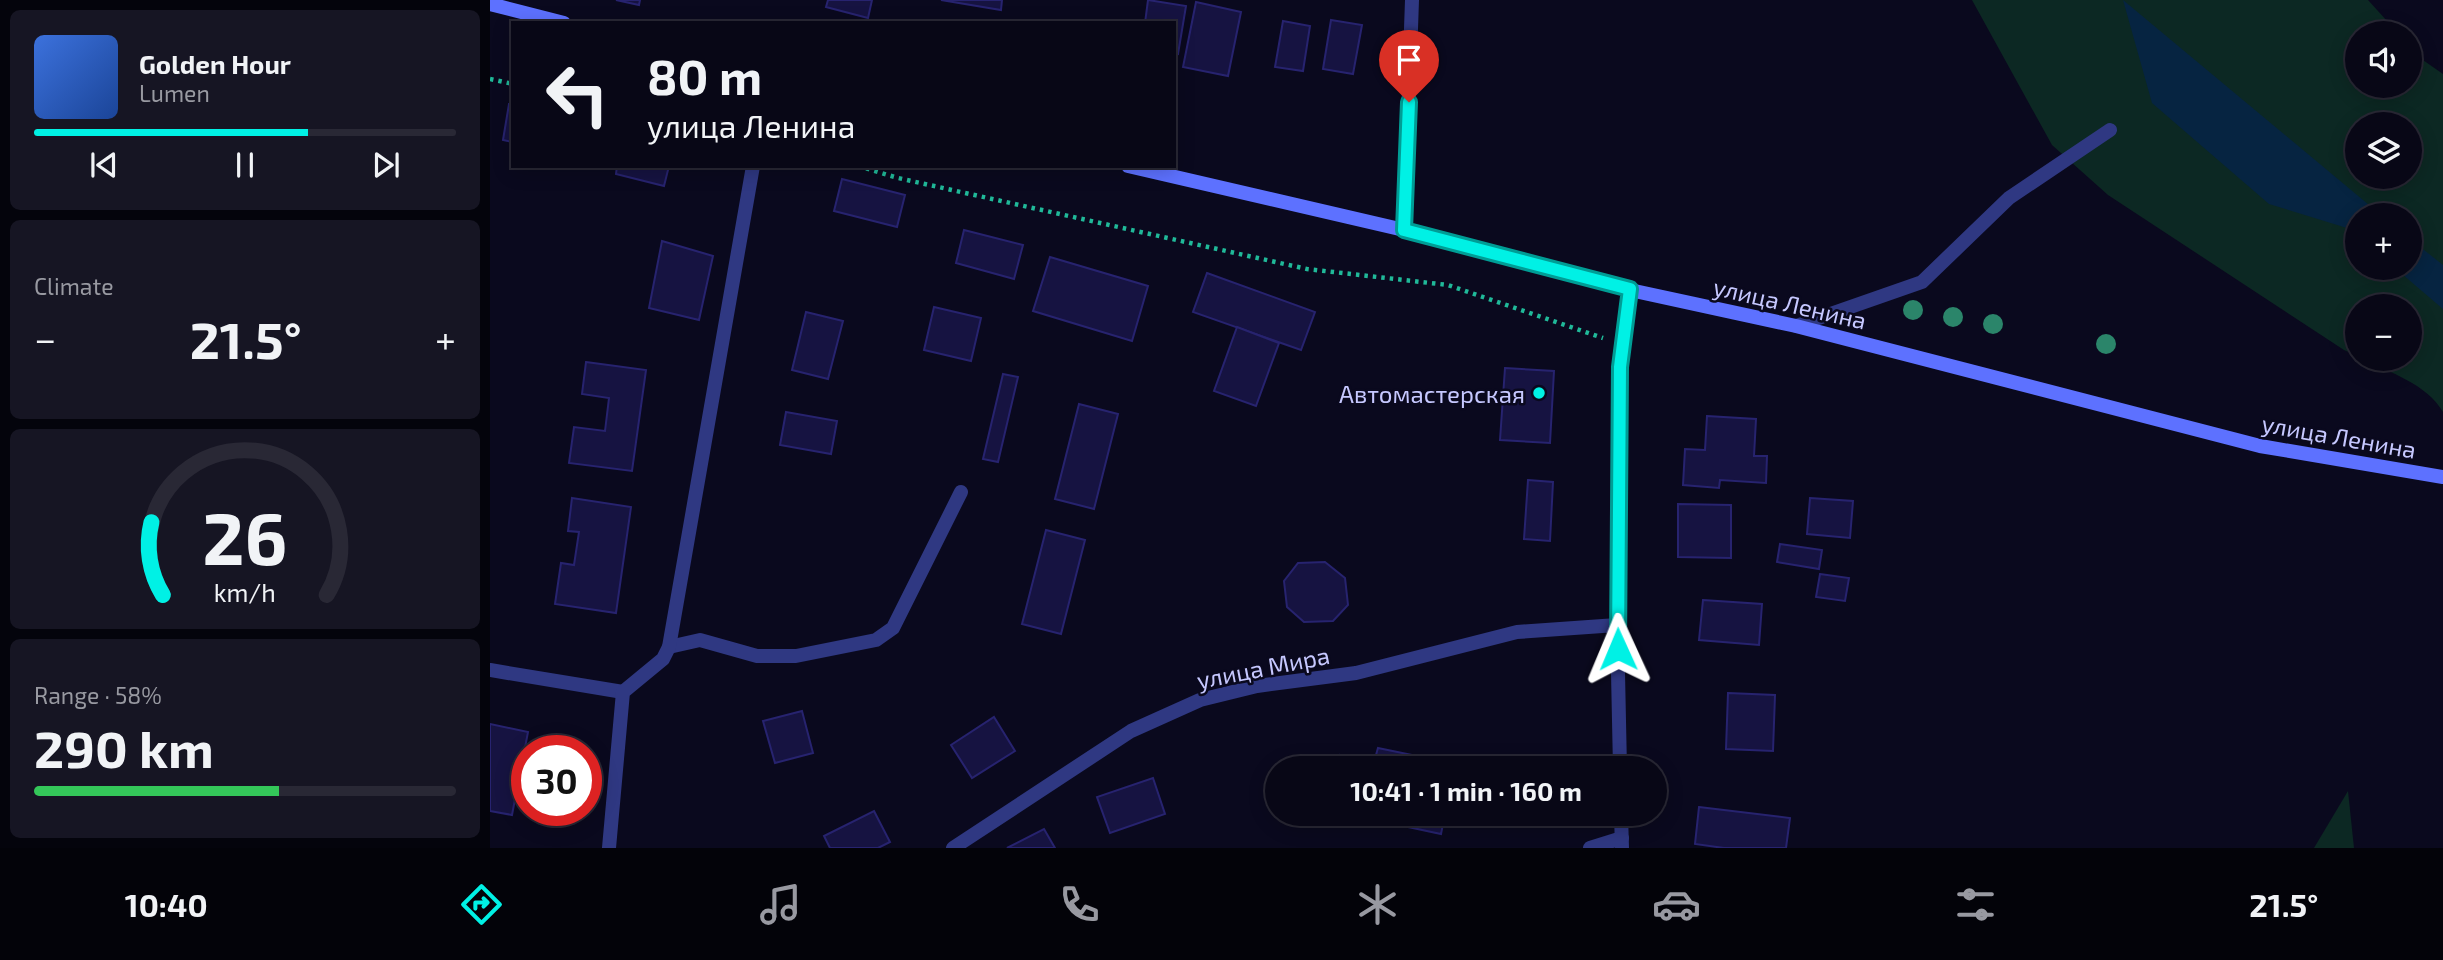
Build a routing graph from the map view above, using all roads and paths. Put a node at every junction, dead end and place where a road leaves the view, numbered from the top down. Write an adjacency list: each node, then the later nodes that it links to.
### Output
1 (1412, 0): 10 (street)
2 (490, 4): 3 (main road)
3 (556, 21)
4 (490, 79): 5 (path)
5 (511, 84)
6 (2110, 130): 12 (street)
7 (752, 168): 17 (street)
8 (865, 168): 13 (path)
9 (1137, 168): 10 (main road, улица Ленина)
10 (1404, 230): 11 (main road, улица Ленина)
11 (1630, 289): 12 (main road, улица Ленина); 13 (street)
12 (1797, 326): 14 (main road, улица Ленина)
13 (1623, 345): 16 (street)
14 (2443, 477)
15 (961, 492): 17 (street)
16 (1617, 625): 20 (street); 23 (street, улица Мира)
17 (669, 647): 19 (street)
18 (490, 670): 19 (street)
19 (623, 692): 22 (street)
20 (1620, 756)
21 (1622, 843): 24 (street)
22 (609, 848)
23 (953, 848)
24 (1590, 848)

